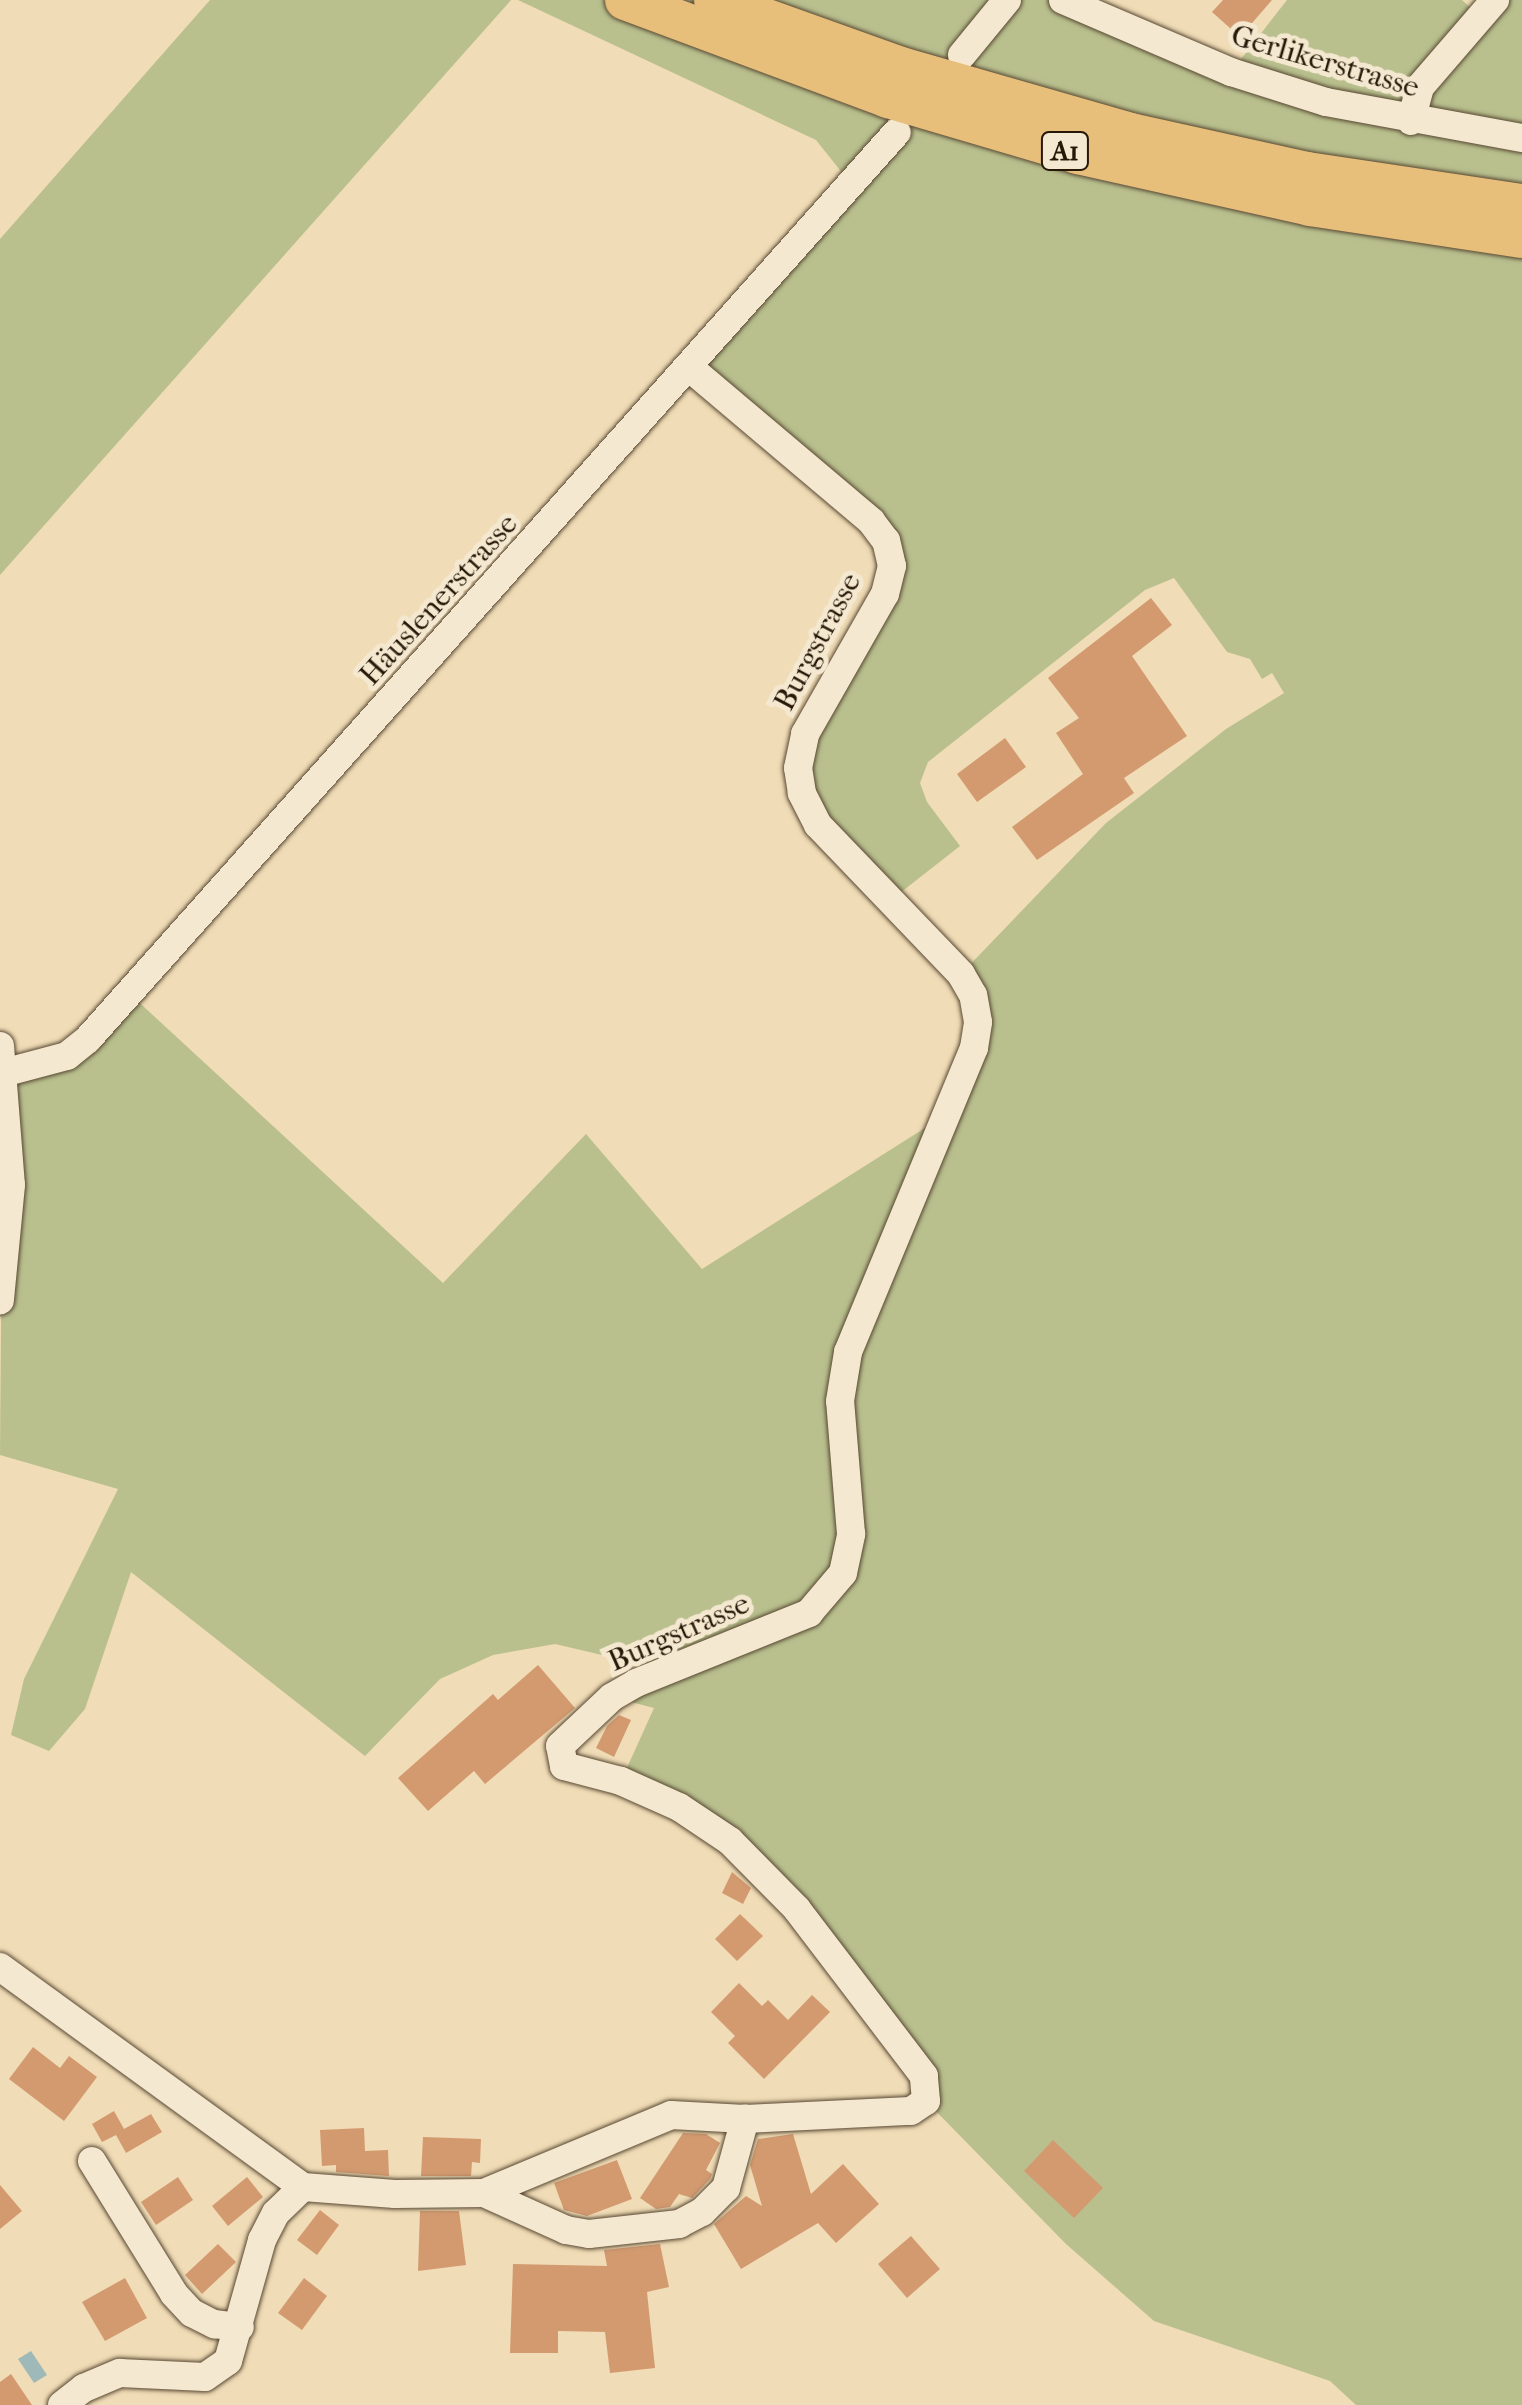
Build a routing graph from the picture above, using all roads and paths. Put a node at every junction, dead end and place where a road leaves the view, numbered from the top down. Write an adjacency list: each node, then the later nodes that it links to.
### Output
1 (625, 0): 11 (highway, A1)
2 (714, 0): 10 (highway, A1)
3 (1007, 0): 6 (street)
4 (1063, 0): 7 (street, Gerlikerstrasse)
5 (1494, 0): 7 (street)
6 (962, 55)
7 (1410, 121): 9 (street, Gerlikerstrasse)
8 (897, 132): 12 (street, Häuslenerstrasse)
9 (1522, 138)
10 (1522, 204)
11 (1522, 238)
12 (690, 368): 13 (street, Häuslenerstrasse); 16 (street, Burgstrasse)
13 (2, 1059): 14 (street)
14 (0, 1300)
15 (0, 1967): 18 (street)
16 (745, 2119): 19 (street, Burgstrasse); 19 (street)
17 (92, 2161): 20 (street)
18 (303, 2187): 19 (street, Burgstrasse); 20 (street)
19 (484, 2193)
20 (240, 2327): 21 (street)
21 (62, 2405)

